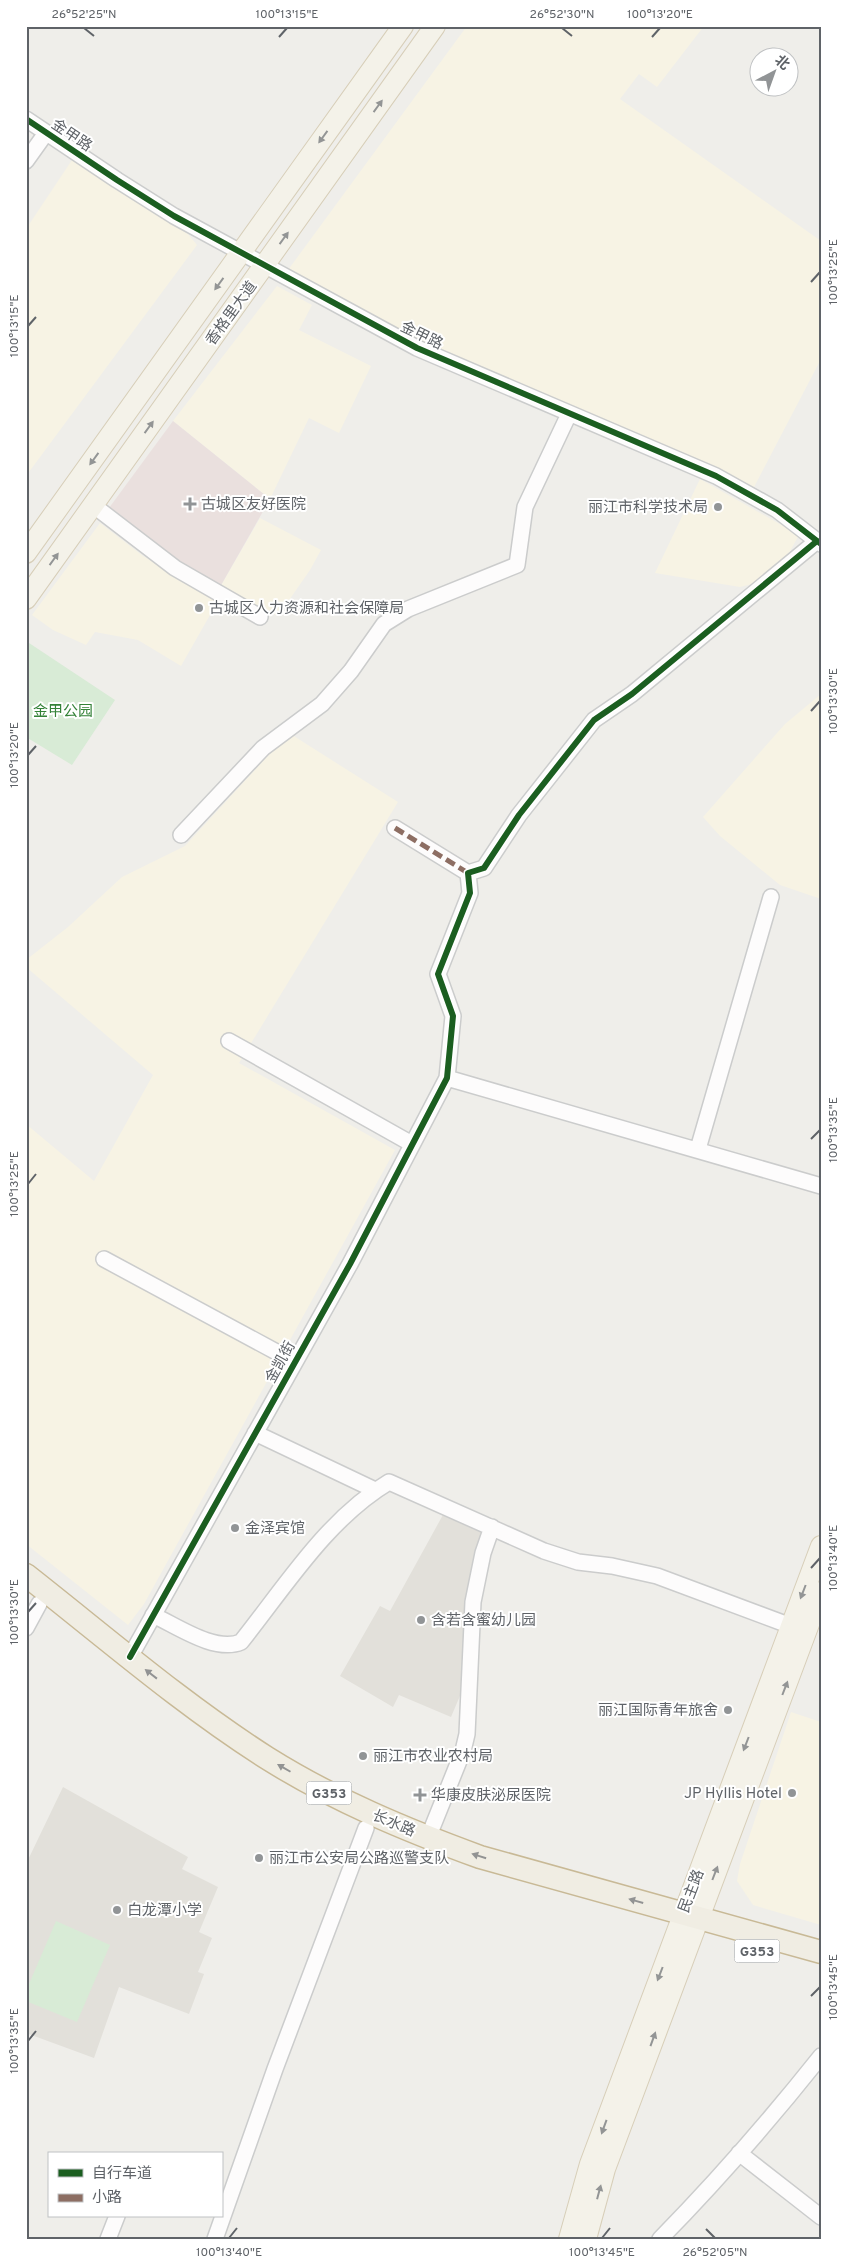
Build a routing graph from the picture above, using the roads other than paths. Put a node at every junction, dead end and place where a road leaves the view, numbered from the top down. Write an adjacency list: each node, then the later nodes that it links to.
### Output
1 (402, 26): 6 (main road, 香格里大道, one-way to 6)
2 (435, 26): 7 (main road, 香格里大道, one-way to 2)
3 (26, 119): 4 (street, 金甲路)
4 (46, 133): 5 (street); 6 (street, 金甲路)
5 (26, 161)
6 (240, 253): 7 (street, 金甲路); 11 (main road, 香格里大道, one-way to 11)
7 (264, 266): 8 (street, 金甲路); 9 (main road, 香格里大道, one-way to 7)
8 (568, 414): 10 (street, 金甲路); 15 (street)
9 (93, 505): 12 (main road, 香格里大道, one-way to 9); 13 (street)
10 (819, 542): 16 (street)
11 (26, 553)
12 (26, 599)
13 (260, 618)
14 (395, 828): 16 (street)
15 (181, 834)
16 (468, 873): 19 (street)
17 (771, 897): 21 (street)
18 (229, 1041): 20 (street)
19 (447, 1078): 20 (street, 金凯街); 21 (street)
20 (412, 1144): 24 (street, 金凯街)
21 (698, 1149): 22 (street)
22 (821, 1186)
23 (104, 1259): 24 (street)
24 (295, 1362): 25 (street, 金凯街)
25 (255, 1433): 26 (street); 32 (street, 金凯街)
26 (375, 1490): 27 (street); 32 (street)
27 (492, 1527): 33 (street); 37 (street)
28 (821, 1546): 33 (main road, 民主路, one-way to 33)
29 (26, 1575): 35 (highway, 长水路 / G353)
30 (821, 1592): 38 (main road, 民主路, one-way to 30)
31 (33, 1599): 34 (street); 36 (highway, 长水路 / G353)
32 (153, 1615): 35 (street, 金凯街)
33 (791, 1626): 38 (main road, 民主路, one-way to 38)
34 (26, 1628)
35 (130, 1657): 37 (highway, 长水路 / G353, one-way to 35)
36 (366, 1828): 38 (highway, 长水路 / G353); 46 (street)
37 (428, 1838): 38 (highway, 长水路 / G353, one-way to 37)
38 (688, 1924): 39 (highway, 长水路 / G353); 40 (highway, 长水路 / G353); 47 (main road, 民主路, one-way to 47); 48 (main road, 民主路, one-way to 38)
39 (821, 1952)
40 (821, 1968)
41 (821, 2056): 42 (street)
42 (739, 2153): 43 (street); 49 (street)
43 (821, 2217)
44 (116, 2218): 45 (street)
45 (108, 2239)
46 (215, 2239)
47 (569, 2239)
48 (586, 2239)
49 (660, 2239)

